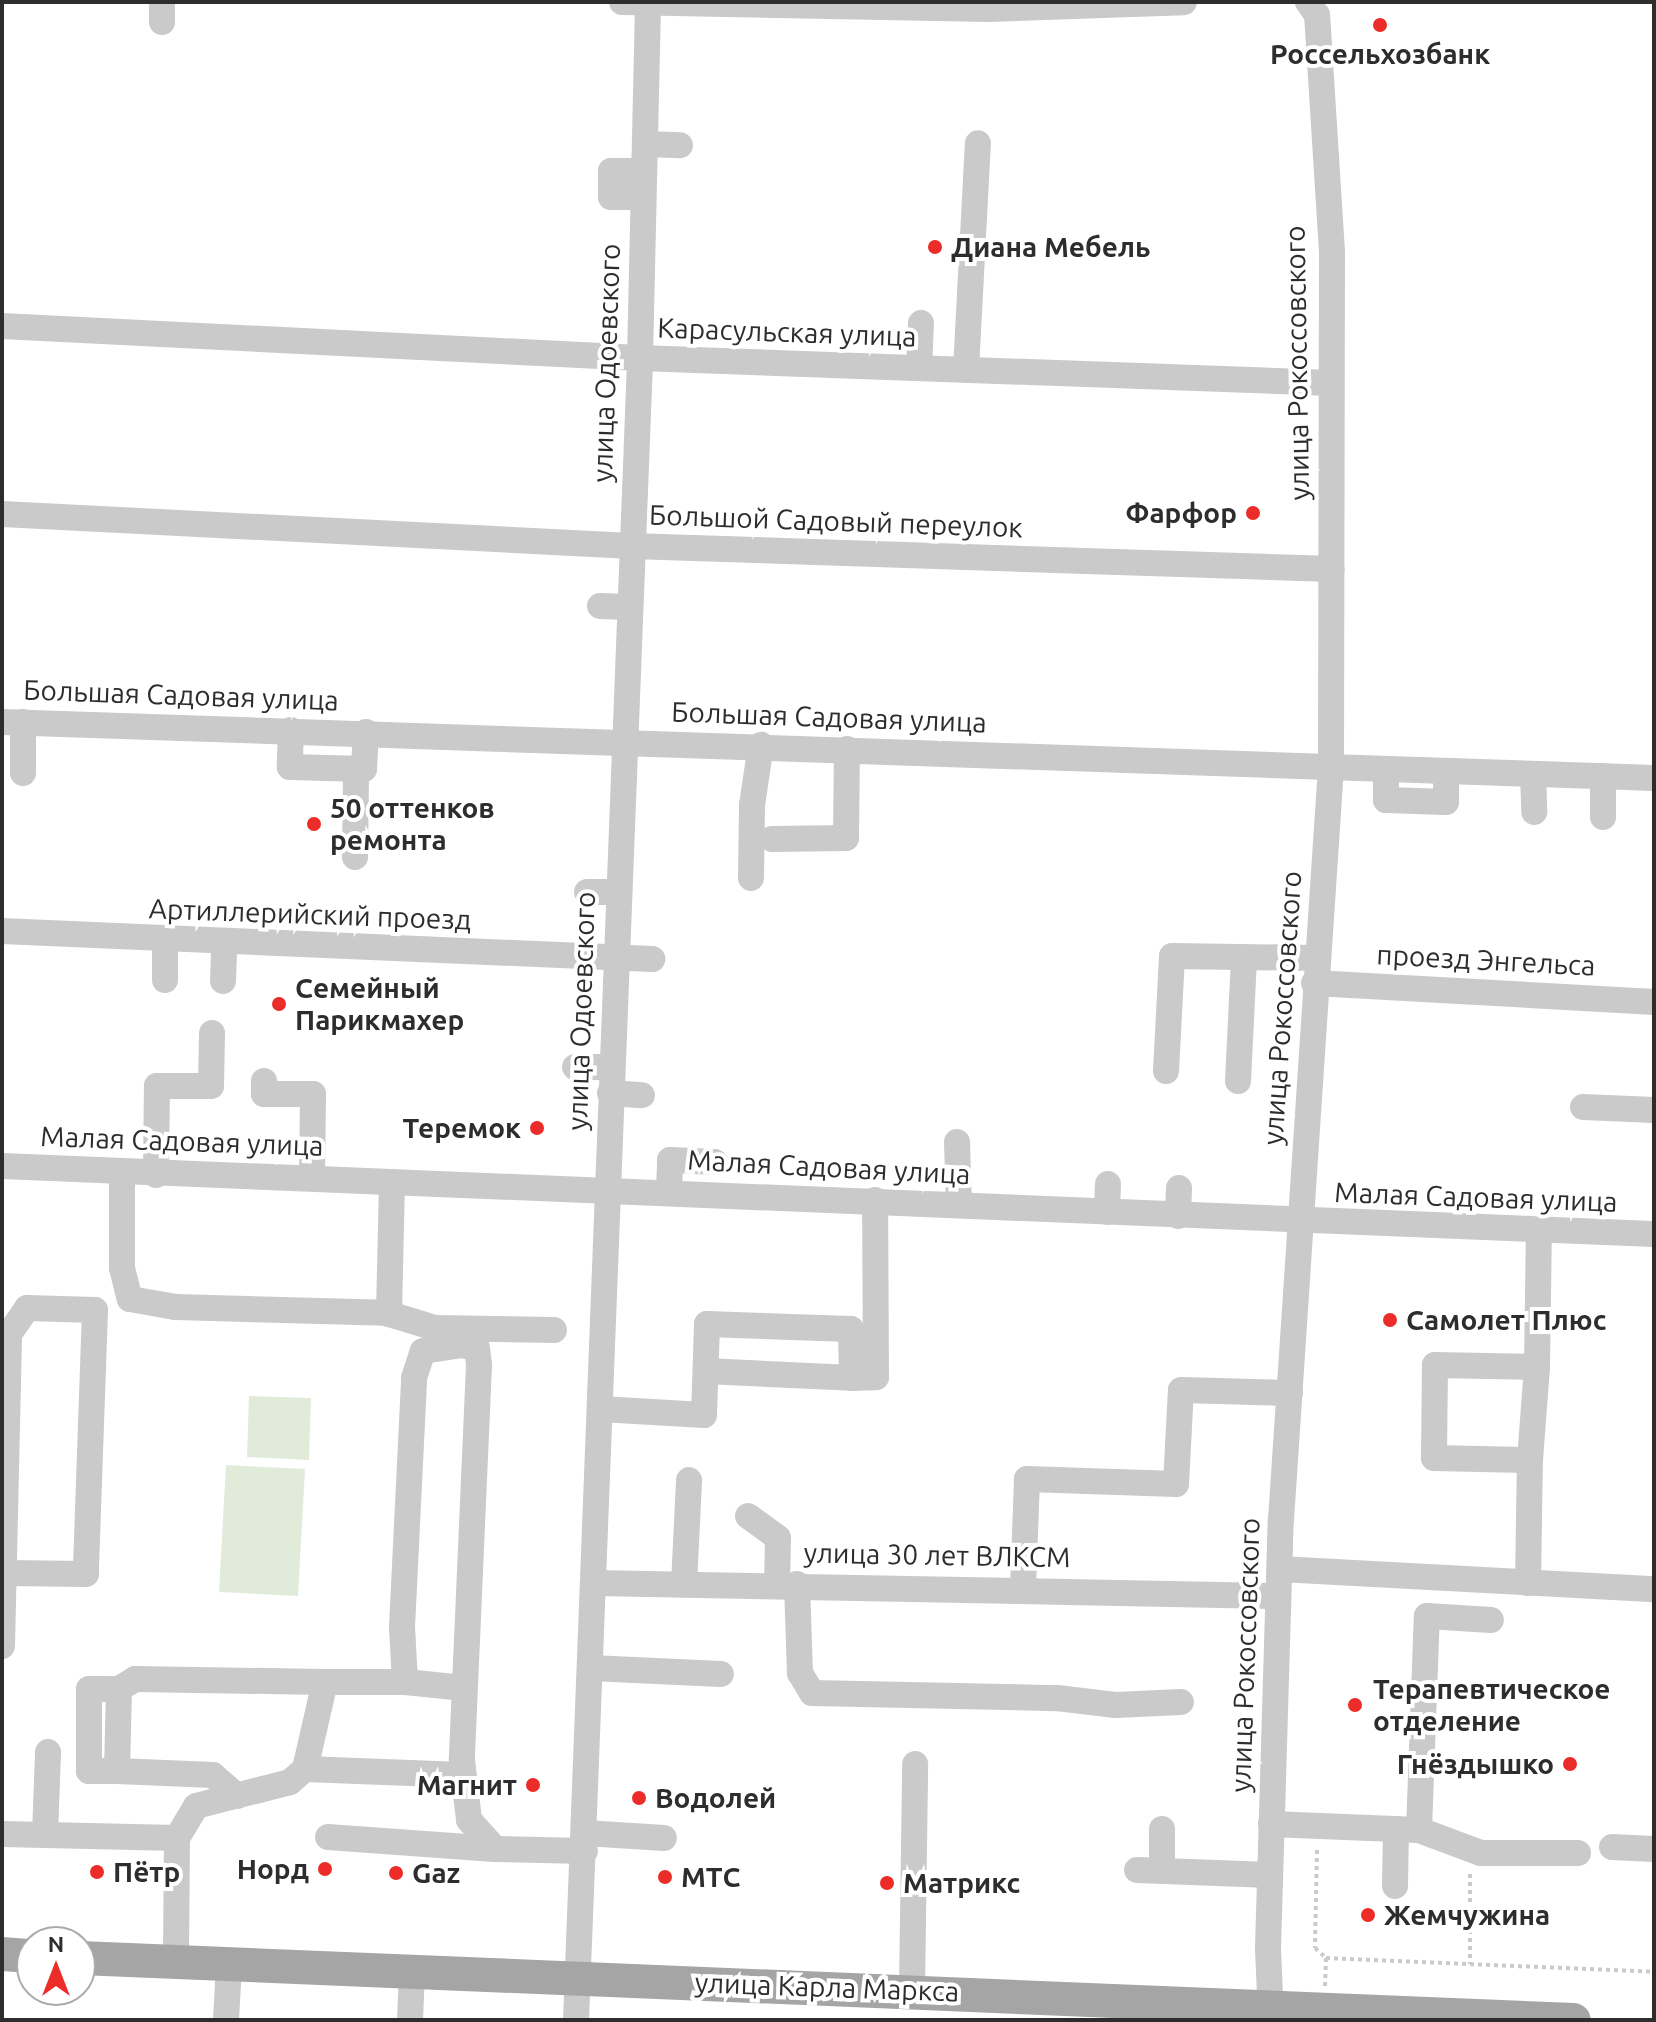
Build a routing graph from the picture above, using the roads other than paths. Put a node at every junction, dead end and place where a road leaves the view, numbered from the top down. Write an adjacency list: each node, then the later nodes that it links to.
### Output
1 (639, 2): 2 (street); 5 (street, улица Одоевского)
2 (1184, 2)
3 (1308, 2): 12 (street, улица Рокоссовского)
4 (978, 143): 11 (street)
5 (645, 144): 6 (street); 9 (street, улица Одоевского)
6 (680, 145)
7 (921, 323): 10 (street)
8 (2, 326): 9 (street, Карасульская улица)
9 (640, 358): 10 (street, Карасульская улица); 14 (street, улица Одоевского)
10 (919, 368): 11 (street, Карасульская улица)
11 (966, 370): 12 (street, Карасульская улица)
12 (1331, 383): 15 (street, улица Рокоссовского)
13 (4, 507): 14 (street, Большой Садовый переулок)
14 (631, 546): 15 (street, Большой Садовый переулок); 17 (street, улица Одоевского)
15 (1332, 569): 24 (street, улица Рокоссовского)
16 (600, 606): 17 (street)
17 (629, 607): 21 (street, улица Одоевского)
18 (12, 722): 19 (street, Большая Садовая улица); 26 (street)
19 (291, 730): 20 (street, Большая Садовая улица); 25 (street)
20 (366, 732): 21 (street, Большая Садовая улица); 25 (street)
21 (624, 741): 22 (street, Большая Садовая улица); 36 (street, улица Одоевского)
22 (761, 745): 23 (street, Большая Садовая улица); 34 (street)
23 (847, 749): 24 (street, Большая Садовая улица); 32 (street)
24 (1331, 768): 27 (street, Большая Садовая улица); 43 (street, улица Рокоссовского)
25 (356, 769): 33 (street)
26 (23, 773)
27 (1533, 774): 28 (street, Большая Садовая улица); 30 (street)
28 (1603, 776): 29 (street, Большая Садовая улица); 31 (street)
29 (1654, 778)
30 (1534, 812)
31 (1603, 817)
32 (772, 839)
33 (355, 857)
34 (751, 878)
35 (587, 892): 36 (street)
36 (617, 895): 40 (street, улица Одоевского)
37 (2, 931): 38 (street, Артиллерийский проезд)
38 (165, 940): 39 (street, Артиллерийский проезд); 44 (street)
39 (224, 943): 40 (street, Артиллерийский проезд); 45 (street)
40 (615, 956): 41 (street, Артиллерийский проезд); 50 (street, улица Одоевского)
41 (652, 959)
42 (1244, 959): 43 (street, проезд Энгельса); 49 (street, проезд Энгельса); 51 (street)
43 (1315, 970): 46 (street, проезд Энгельса); 71 (street, улица Рокоссовского)
44 (165, 980)
45 (223, 981)
46 (1654, 1002)
47 (212, 1033): 60 (street)
48 (575, 1067): 50 (street)
49 (1166, 1071)
50 (610, 1080): 53 (street); 64 (street, улица Одоевского)
51 (1238, 1081)
52 (276, 1085): 61 (street)
53 (642, 1095)
54 (1583, 1107): 55 (street)
55 (1654, 1110)
56 (957, 1142): 68 (street)
57 (715, 1162): 66 (street)
58 (2, 1166): 59 (street, Малая Садовая улица)
59 (122, 1173): 60 (street, Малая Садовая улица); 74 (street)
60 (156, 1175): 61 (street, Малая Садовая улица)
61 (312, 1178): 62 (street, Малая Садовая улица)
62 (392, 1182): 64 (street, Малая Садовая улица); 74 (street)
63 (1108, 1184): 69 (street)
64 (608, 1188): 66 (street, Малая Садовая улица); 81 (street, улица Одоевского)
65 (1179, 1188): 70 (street)
66 (669, 1192): 67 (street, Малая Садовая улица)
67 (875, 1200): 68 (street, Малая Садовая улица); 79 (street)
68 (959, 1204): 69 (street, Малая Садовая улица)
69 (1107, 1212): 70 (street, Малая Садовая улица)
70 (1178, 1216): 71 (street, Малая Садовая улица)
71 (1301, 1223): 72 (street, Малая Садовая улица); 80 (street, улица Рокоссовского)
72 (1539, 1230): 73 (street, Малая Садовая улица); 76 (street)
73 (1654, 1234)
74 (389, 1314): 75 (street)
75 (554, 1330)
76 (1537, 1367): 82 (street); 82 (street)
77 (706, 1371): 79 (street); 79 (street); 81 (street)
78 (4, 1375): 86 (street); 86 (street)
79 (852, 1378)
80 (1290, 1393): 85 (street, улица Рокоссовского); 91 (street)
81 (601, 1409): 87 (street, улица Одоевского)
82 (1530, 1460): 88 (street)
83 (689, 1480): 89 (street)
84 (748, 1516): 90 (street)
85 (1280, 1569): 88 (street); 93 (street, улица Рокоссовского)
86 (5, 1573): 95 (street)
87 (594, 1583): 89 (street, улица 30 лет ВЛКСМ); 96 (street, улица Одоевского)
88 (1528, 1583): 92 (street)
89 (684, 1584): 90 (street, улица 30 лет ВЛКСМ)
90 (787, 1584): 91 (street, улица 30 лет ВЛКСМ); 101 (street)
91 (1023, 1588): 93 (street, улица 30 лет ВЛКСМ)
92 (1654, 1589)
93 (1278, 1596): 107 (street, улица Рокоссовского)
94 (1491, 1620): 109 (street)
95 (2, 1646)
96 (591, 1668): 97 (street); 115 (street, улица Одоевского)
97 (721, 1674)
98 (325, 1682): 99 (street); 104 (street); 106 (street)
99 (405, 1682): 100 (street); 100 (street)
100 (464, 1688): 105 (street)
101 (1181, 1702)
102 (48, 1752): 111 (street)
103 (915, 1764): 127 (street)
104 (305, 1769): 105 (street); 106 (street)
105 (463, 1775): 117 (street)
106 (237, 1796): 113 (street)
107 (1271, 1824): 109 (street); 120 (street, улица Рокоссовского)
108 (1162, 1829): 120 (street)
109 (1407, 1830): 119 (street); 121 (street)
110 (2, 1834): 111 (street)
111 (45, 1835): 113 (street)
112 (328, 1837): 117 (street)
113 (177, 1838): 123 (street)
114 (664, 1838): 115 (street)
115 (585, 1842): 117 (street); 126 (street, улица Одоевского)
116 (1612, 1847): 118 (street)
117 (495, 1849)
118 (1654, 1849)
119 (1578, 1853)
120 (1270, 1875): 128 (street, улица Рокоссовского)
121 (1395, 1886)
122 (96, 1959): 123 (main road, улица Карла Маркса)
123 (176, 1963): 124 (main road, улица Карла Маркса)
124 (229, 1965): 125 (main road, улица Карла Маркса); 129 (street)
125 (412, 1972): 126 (main road, улица Карла Маркса); 130 (street)
126 (579, 1977): 127 (main road, улица Карла Маркса); 131 (street, улица Одоевского)
127 (912, 1991): 128 (main road, улица Карла Маркса)
128 (1270, 2013): 132 (main road, улица Карла Маркса)
129 (226, 2020)
130 (410, 2020)
131 (576, 2020)
132 (1574, 2020)

